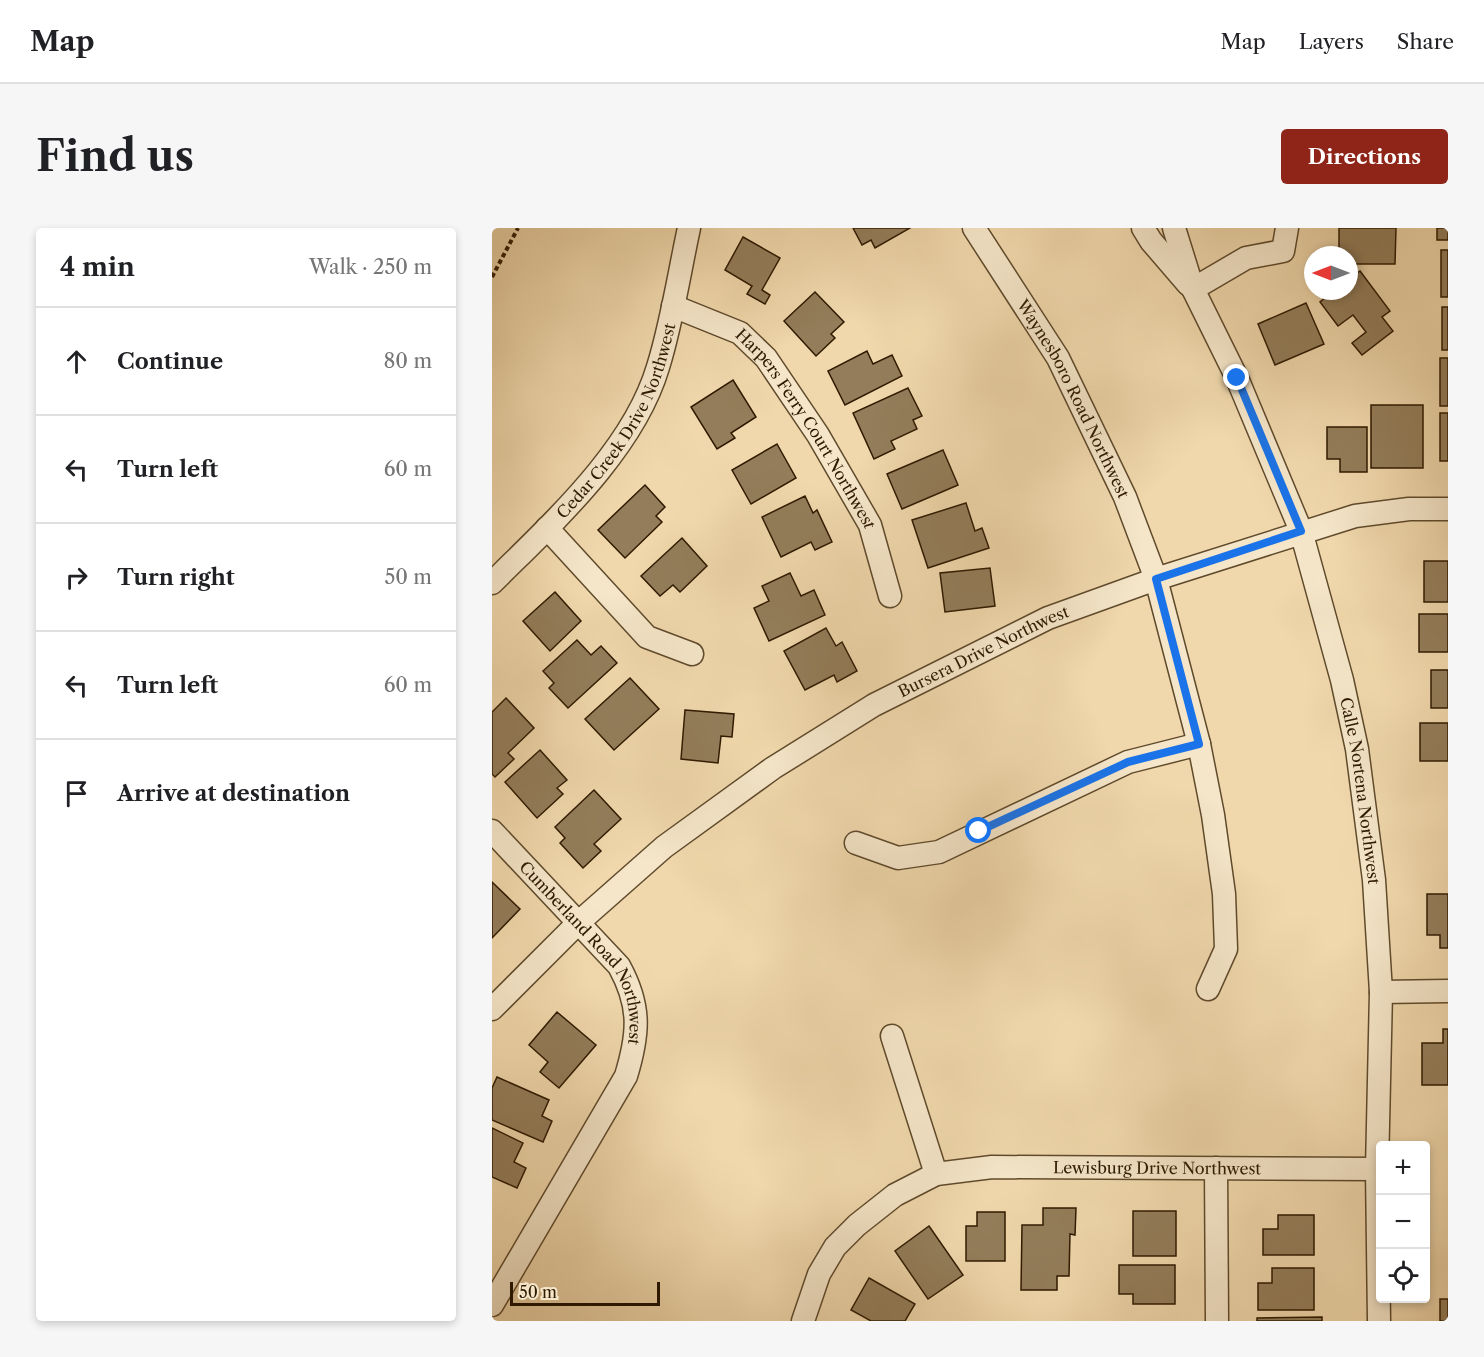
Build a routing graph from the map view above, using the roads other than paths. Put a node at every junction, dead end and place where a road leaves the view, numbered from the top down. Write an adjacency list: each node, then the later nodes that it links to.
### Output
1 (689, 228): 7 (street, Cedar Creek Drive Northwest)
2 (974, 228): 11 (street, Waynesboro Road Northwest)
3 (1143, 228): 6 (street, Calle Nortena Northwest)
4 (1174, 228): 6 (street, Calle Nortena Northwest)
5 (1287, 228): 6 (street)
6 (1193, 289): 10 (street, Calle Nortena Northwest)
7 (673, 306): 9 (street, Cedar Creek Drive Northwest); 13 (street, Harpers Ferry Court Northwest)
8 (1448, 509): 10 (street, Bursera Drive Northwest)
9 (547, 528): 12 (street, Cedar Creek Drive Northwest); 14 (street)
10 (1301, 531): 11 (street, Bursera Drive Northwest); 21 (street, Calle Nortena Northwest)
11 (1156, 579): 15 (street, Waynesboro Road Northwest); 18 (street, Bursera Drive Northwest)
12 (492, 583)
13 (890, 596)
14 (692, 654)
15 (1199, 744): 17 (street); 19 (street, Waynesboro Road Northwest)
16 (492, 831): 18 (street, Cumberland Road Northwest)
17 (856, 843)
18 (579, 922): 22 (street, Bursera Drive Northwest); 29 (street, Cumberland Road Northwest)
19 (1208, 989)
20 (1448, 991): 21 (street)
21 (1381, 992): 24 (street, Calle Nortena Northwest)
22 (492, 1009)
23 (892, 1036): 27 (street)
24 (1378, 1141)
25 (1216, 1168): 26 (street, Lewisburg Drive Northwest); 27 (street, Lewisburg Drive Northwest); 31 (street)
26 (1376, 1169)
27 (936, 1174): 30 (street, Lewisburg Drive Northwest)
28 (1377, 1195): 32 (street, Calle Nortena Northwest)
29 (492, 1305)
30 (803, 1321)
31 (1217, 1321)
32 (1379, 1321)

